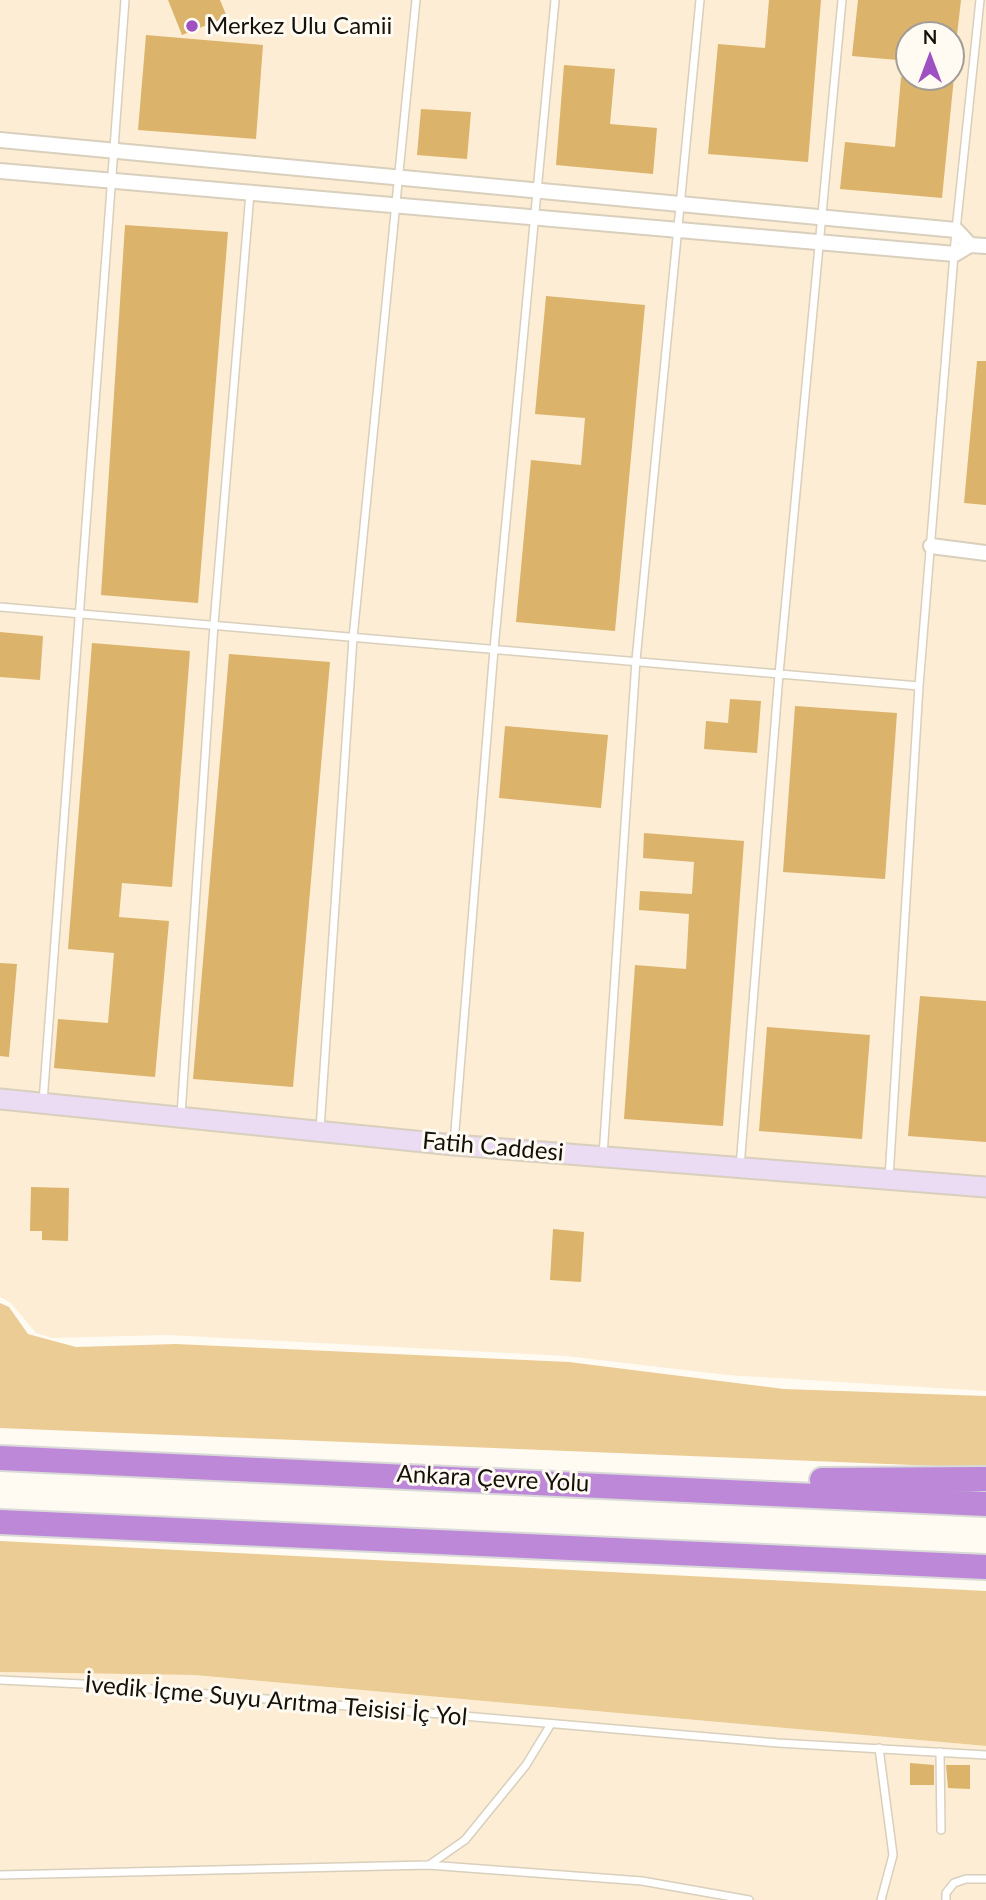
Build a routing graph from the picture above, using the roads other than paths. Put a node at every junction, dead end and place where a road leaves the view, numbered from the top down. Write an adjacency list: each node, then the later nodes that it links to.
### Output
1 (125, 0): 8 (lane)
2 (416, 0): 10 (lane)
3 (555, 0): 12 (lane)
4 (701, 0): 14 (lane)
5 (842, 0): 17 (lane)
6 (980, 0): 19 (lane)
7 (0, 140): 8 (street)
8 (114, 151): 10 (street); 11 (lane)
9 (0, 171): 11 (street)
10 (398, 177): 12 (street); 15 (lane)
11 (112, 180): 13 (street); 27 (lane)
12 (537, 191): 14 (street); 16 (lane)
13 (250, 192): 15 (street); 28 (lane)
14 (678, 204): 17 (street); 18 (lane)
15 (396, 205): 16 (street); 29 (lane)
16 (536, 218): 18 (street); 30 (lane)
17 (821, 218): 19 (street); 20 (lane)
18 (677, 230): 20 (street); 31 (lane)
19 (956, 230): 21 (street); 23 (lane)
20 (819, 243): 23 (street); 32 (lane)
21 (970, 245): 22 (street); 23 (street)
22 (986, 246)
23 (955, 254): 24 (lane)
24 (931, 546): 25 (street); 33 (lane)
25 (986, 552)
26 (0, 607): 27 (lane)
27 (79, 613): 28 (lane); 35 (lane)
28 (214, 624): 29 (lane); 36 (lane)
29 (353, 638): 30 (lane); 37 (lane)
30 (494, 649): 31 (lane); 38 (lane)
31 (636, 660): 32 (lane); 39 (lane)
32 (779, 674): 33 (lane); 40 (lane)
33 (919, 686): 41 (lane)
34 (0, 1099): 35 (street, Fatih Caddesi)
35 (43, 1102): 36 (street, Fatih Caddesi)
36 (181, 1116): 37 (street, Fatih Caddesi)
37 (320, 1131): 38 (street, Fatih Caddesi)
38 (454, 1145): 39 (street, Fatih Caddesi)
39 (603, 1156): 40 (street, Fatih Caddesi)
40 (740, 1168): 41 (street, Fatih Caddesi)
41 (889, 1178): 42 (street, Fatih Caddesi)
42 (986, 1187)
43 (0, 1458): 45 (highway, Ankara Çevre Yolu)
44 (986, 1479): 45 (highway)
45 (548, 1481): 46 (highway, Ankara Çevre Yolu)
46 (986, 1504)
47 (0, 1522): 48 (highway)
48 (673, 1551): 49 (highway); 50 (highway)
49 (986, 1567)
50 (986, 1581)
51 (0, 1681): 52 (lane, İvedik İçme Suyu Arıtma Teisisi İç Yol)
52 (551, 1724): 53 (lane, İvedik İçme Suyu Arıtma Teisisi İç Yol); 57 (lane)
53 (879, 1748): 54 (lane, İvedik İçme Suyu Arıtma Teisisi İç Yol); 61 (lane)
54 (940, 1752): 55 (lane, İvedik İçme Suyu Arıtma Teisisi İç Yol); 56 (lane)
55 (986, 1755)
56 (941, 1830)
57 (428, 1865): 58 (lane); 60 (lane)
58 (0, 1875)
59 (986, 1879): 62 (lane)
60 (749, 1900)
61 (881, 1900)
62 (946, 1900)

